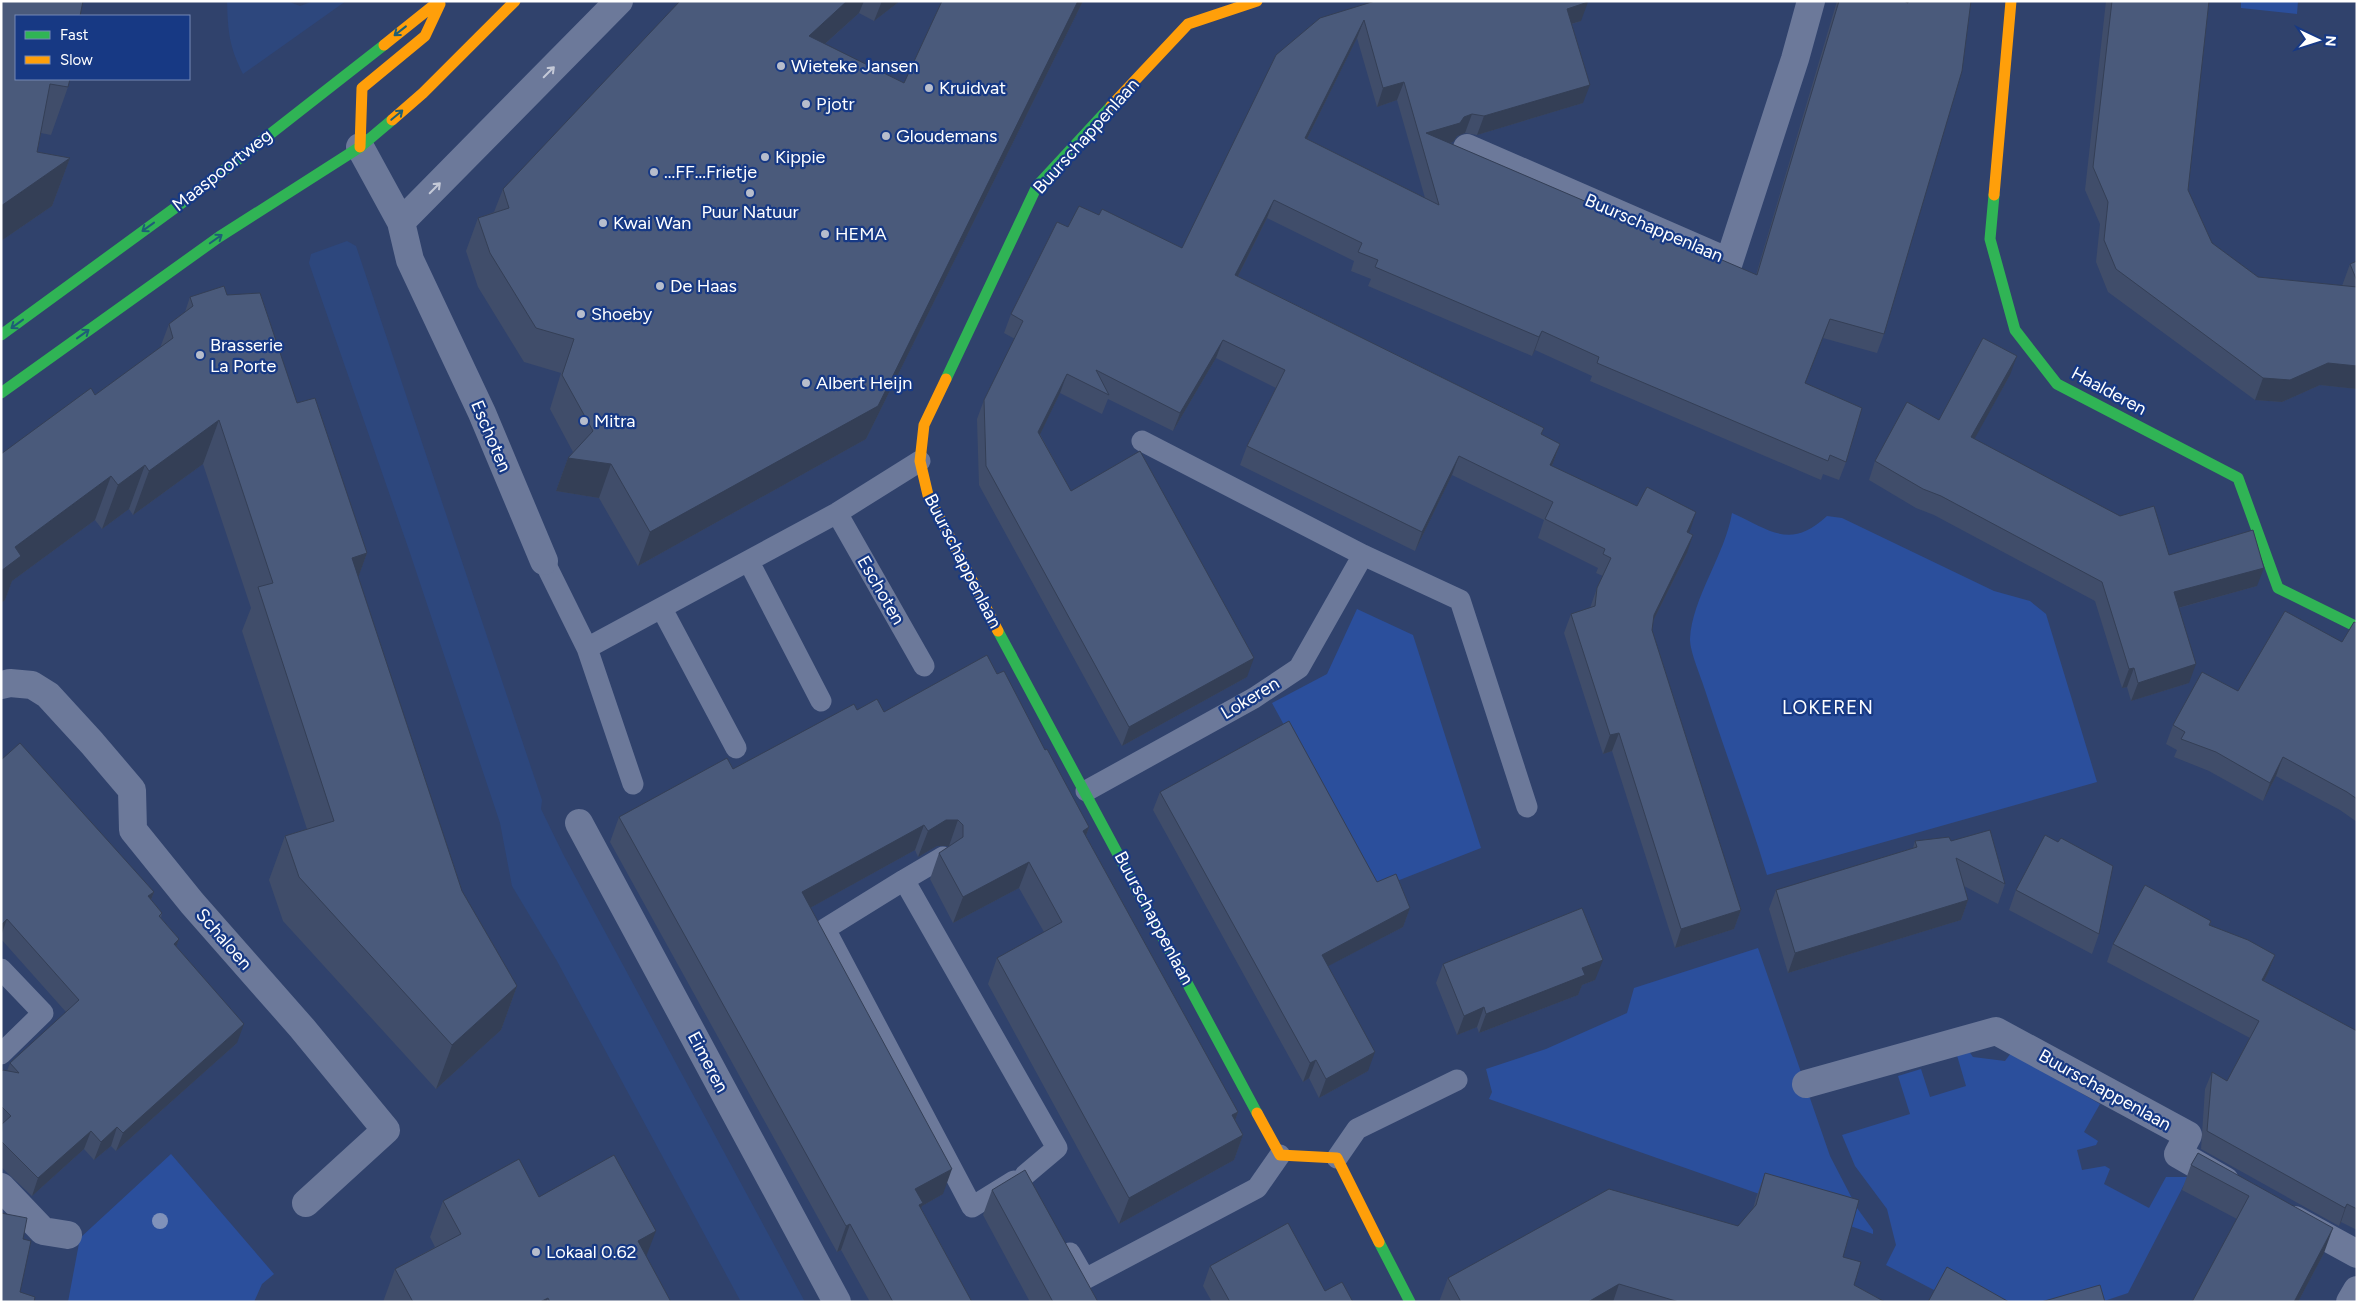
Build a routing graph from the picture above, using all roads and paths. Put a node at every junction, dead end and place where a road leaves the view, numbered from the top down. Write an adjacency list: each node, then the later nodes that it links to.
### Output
1 (440, 1): 7 (street); 10 (street, Maaspoortweg, one-way to 10)
2 (515, 1): 7 (street, one-way to 2)
3 (619, 1): 9 (street, one-way to 3)
4 (1257, 1): 13 (street, Buurschappenlaan)
5 (1811, 1): 8 (street, Buurschappenlaan)
6 (2011, 1): 19 (street, Haalderen)
7 (360, 147): 9 (street); 11 (street, one-way to 7)
8 (1467, 148)
9 (401, 222): 16 (street, Eschoten)
10 (1, 335)
11 (1, 393)
12 (1142, 441): 15 (lane)
13 (920, 461): 14 (lane); 26 (street, Buurschappenlaan)
14 (837, 514): 17 (lane); 21 (lane, Eschoten)
15 (1363, 555): 26 (lane, Lokeren); 27 (lane)
16 (544, 561): 20 (lane, Eschoten)
17 (749, 562): 18 (lane); 23 (lane)
18 (662, 608): 20 (lane); 24 (lane)
19 (2357, 627)
20 (587, 648): 25 (lane, Eschoten)
21 (924, 666)
22 (1, 685): 39 (street, Schaloen)
23 (821, 701)
24 (736, 748)
25 (633, 784)
26 (1086, 791): 35 (street, Buurschappenlaan)
27 (1527, 807)
28 (579, 823): 45 (street, Eimeren)
29 (943, 857): 30 (lane)
30 (904, 880): 30 (lane)
31 (1, 969): 32 (lane)
32 (1, 1054)
33 (1457, 1080): 36 (lane)
34 (1806, 1084): 38 (street, Buurschappenlaan)
35 (1280, 1155): 36 (street); 42 (lane)
36 (1337, 1158): 46 (street)
37 (1, 1187): 41 (street)
38 (2246, 1192)
39 (306, 1203)
40 (2272, 1206): 43 (street)
41 (68, 1235)
42 (1060, 1235)
43 (2357, 1254)
44 (2357, 1290): 47 (street)
45 (837, 1302)
46 (1410, 1302)
47 (2350, 1302)

